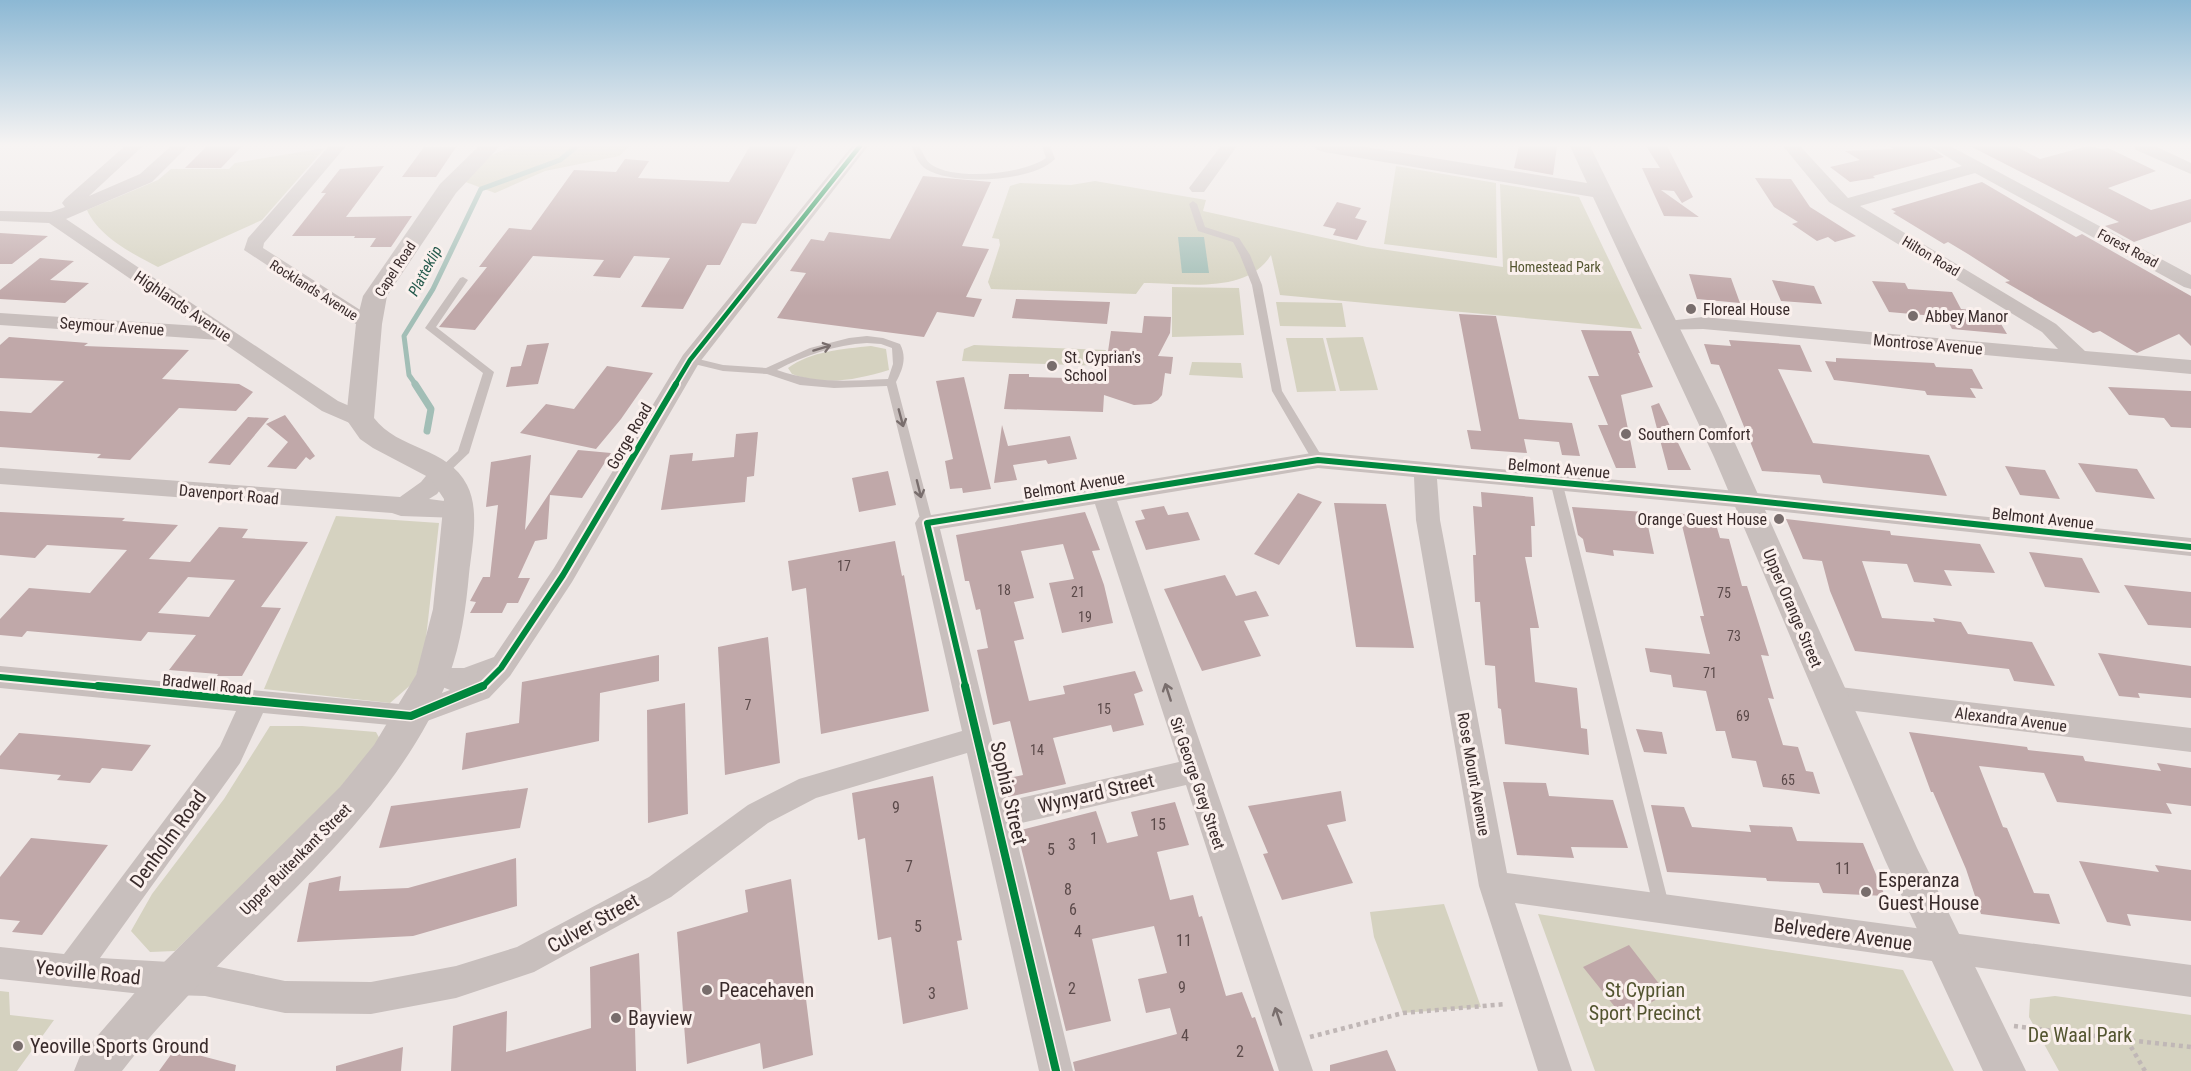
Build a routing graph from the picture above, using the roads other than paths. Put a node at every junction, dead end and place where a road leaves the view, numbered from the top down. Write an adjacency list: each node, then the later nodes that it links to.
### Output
1 (79, 196): 13 (street)
2 (106, 196): 13 (street)
3 (295, 196): 18 (street, Rocklands Avenue)
4 (444, 196): 18 (street, Capel Road)
5 (820, 196): 23 (street, Gorge Road)
6 (1196, 196): 28 (lane)
7 (1604, 196): 19 (street, Upper Orange Street)
8 (1833, 196): 11 (street, Hilton Road)
9 (1874, 196): 11 (street)
10 (2030, 196): 15 (street, Forest Road)
11 (1846, 204): 22 (street, Hilton Road)
12 (0, 216): 13 (street)
13 (54, 218): 16 (street, Highlands Avenue)
14 (463, 280): 29 (lane)
15 (2191, 283)
16 (176, 301): 20 (street); 21 (street, Highlands Avenue)
17 (0, 319): 20 (street, Seymour Avenue)
18 (369, 324): 27 (street, Capel Road)
19 (1666, 326): 22 (street, Montrose Avenue); 34 (street, Upper Orange Street)
20 (135, 328): 21 (street, Seymour Avenue)
21 (224, 334): 27 (street, Highlands Avenue)
22 (2080, 358): 24 (street, Montrose Avenue)
23 (690, 360): 25 (lane); 39 (street, Gorge Road)
24 (2191, 367)
25 (768, 371): 26 (lane); 26 (lane, one-way to 26)
26 (891, 382): 37 (lane, Sophia Street, one-way to 37)
27 (360, 419): 29 (street)
28 (1318, 460): 30 (street, Belmont Avenue); 33 (street, Belmont Avenue)
29 (443, 471): 35 (street); 36 (street, Upper Buitenkant Street)
30 (1425, 471): 32 (street, Belmont Avenue); 49 (street, Rose Mount Avenue)
31 (0, 476): 35 (street, Davenport Road)
32 (1556, 481): 34 (street, Belmont Avenue); 50 (lane)
33 (1103, 494): 37 (street, Belmont Avenue); 47 (street, Sir George Grey Street, one-way to 33)
34 (1747, 500): 38 (street, Belmont Avenue); 42 (street, Upper Orange Street)
35 (401, 508): 36 (street, Davenport Road)
36 (459, 510): 40 (street, Upper Buitenkant Street)
37 (927, 523): 45 (street, Sophia Street)
38 (2191, 548)
39 (507, 660): 40 (street, Gorge Road); 44 (street, Gorge Road)
40 (434, 672): 44 (street, Upper Buitenkant Street)
41 (0, 677): 43 (street, Bradwell Road)
42 (1831, 697): 46 (street, Alexandra Avenue); 51 (street, Upper Orange Street)
43 (254, 702): 44 (street, Bradwell Road); 53 (street, Denholm Road)
44 (411, 716): 54 (street, Upper Buitenkant Street)
45 (979, 738): 48 (street, Sophia Street); 54 (street, Culver Street)
46 (2191, 740)
47 (1194, 771): 48 (street, Wynyard Street); 58 (street, Sir George Grey Street, one-way to 47)
48 (997, 816): 57 (street, Sophia Street)
49 (1494, 886): 50 (street, Belvedere Avenue); 59 (street, Rose Mount Avenue)
50 (1662, 910): 51 (street, Belvedere Avenue)
51 (1943, 947): 55 (street, Belvedere Avenue); 60 (street, Upper Orange Street)
52 (0, 963): 53 (street, Yeoville Road)
53 (72, 970): 54 (street, Yeoville Road)
54 (177, 978): 56 (street, Upper Buitenkant Street)
55 (2191, 981)
56 (95, 1071)
57 (1056, 1071)
58 (1296, 1071)
59 (1555, 1071)
60 (2006, 1071)

